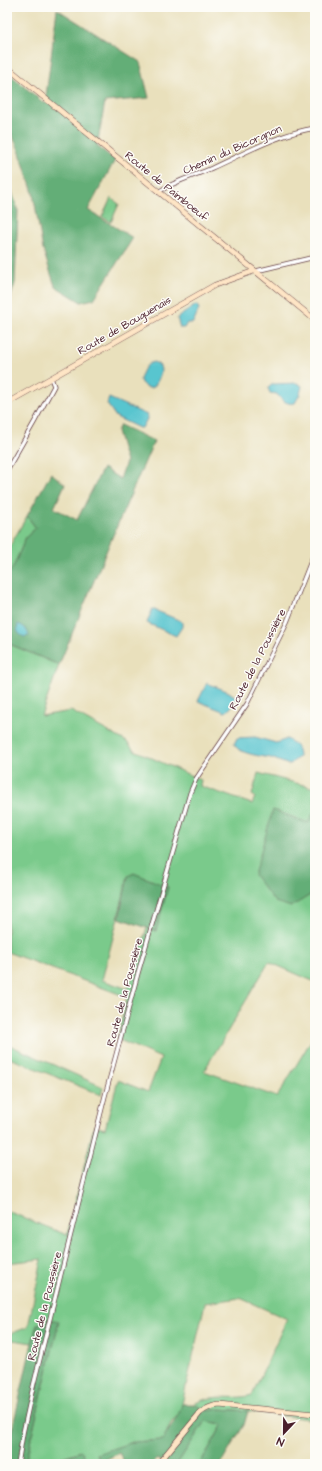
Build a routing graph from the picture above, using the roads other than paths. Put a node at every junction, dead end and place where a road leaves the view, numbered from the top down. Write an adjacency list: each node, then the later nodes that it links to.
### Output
1 (7, 68): 3 (street, Route de Paimboeuf)
2 (315, 128): 3 (street, Chemin du Bicorgnon)
3 (158, 192): 5 (street, Route de Paimboeuf)
4 (315, 257): 5 (street)
5 (254, 271): 6 (street, Route de Paimboeuf); 7 (street, Route de Bouguenais)
6 (315, 320)
7 (51, 378): 8 (street, Route de Bouguenais); 9 (street)
8 (7, 403)
9 (7, 470)
10 (315, 551): 12 (street, Route de la Poussière)
11 (315, 1414): 13 (street)
12 (18, 1464)
13 (158, 1464)

